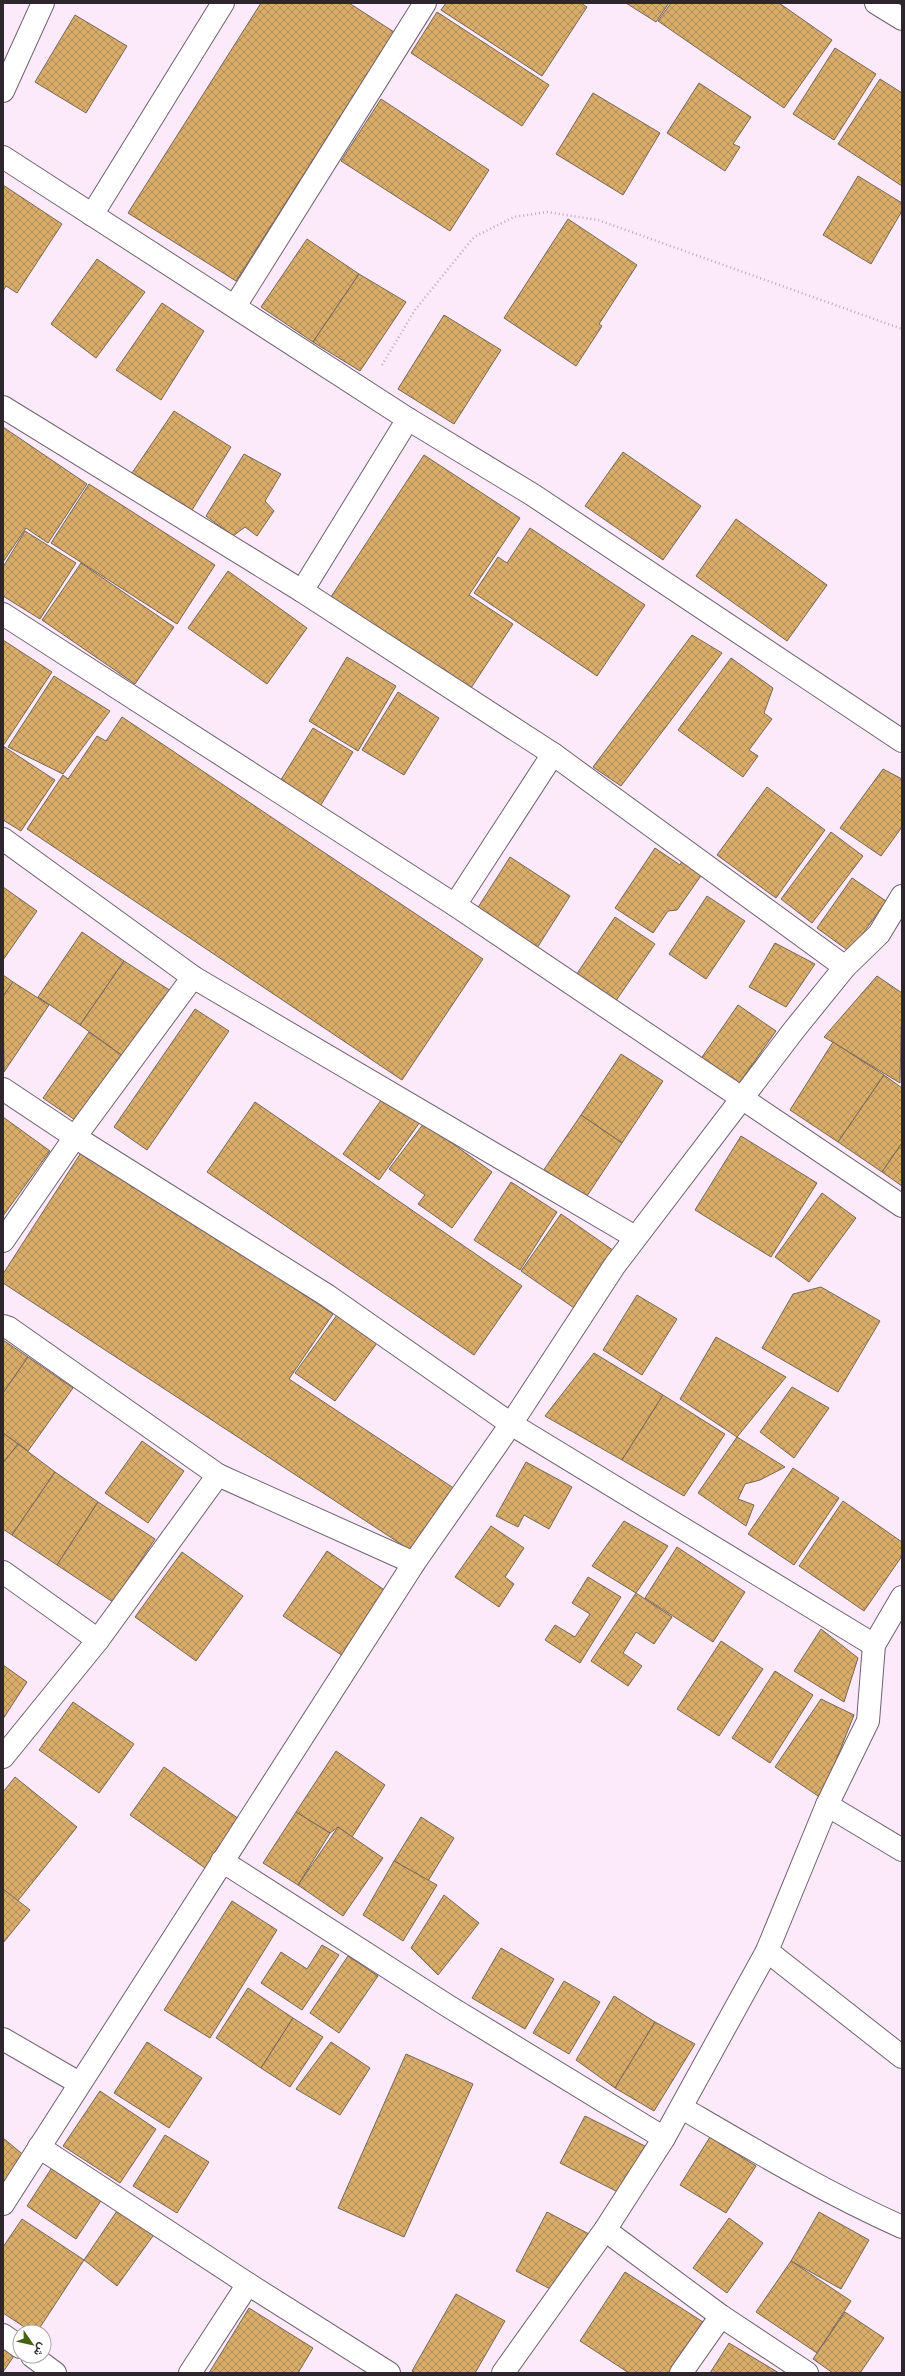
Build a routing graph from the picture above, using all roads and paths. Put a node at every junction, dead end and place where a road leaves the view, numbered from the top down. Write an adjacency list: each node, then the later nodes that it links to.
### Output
1 (43, 3): 6 (street)
2 (223, 3): 8 (street)
3 (876, 3): 5 (street)
4 (416, 6): 9 (street)
5 (902, 19)
6 (3, 91)
7 (3, 157): 8 (street)
8 (92, 215): 9 (street)
9 (235, 306): 11 (street)
10 (902, 329): 11 (path)
11 (367, 391): 13 (street)
12 (3, 407): 14 (street)
13 (408, 419): 14 (street); 16 (street)
14 (302, 591): 17 (street)
15 (3, 614): 20 (street)
16 (902, 741)
17 (553, 754): 20 (street); 21 (street)
18 (3, 839): 22 (street)
19 (902, 896): 21 (street)
20 (455, 905): 24 (street)
21 (845, 967): 24 (street)
22 (193, 978): 25 (street); 27 (street)
23 (3, 1089): 25 (street)
24 (743, 1100): 26 (street); 27 (street)
25 (75, 1137): 28 (street); 30 (street)
26 (902, 1206)
27 (634, 1237): 30 (street)
28 (3, 1241)
29 (3, 1326): 31 (street)
30 (511, 1424): 32 (street); 36 (street)
31 (218, 1475): 32 (street); 35 (street)
32 (414, 1563): 40 (street)
33 (3, 1572): 35 (street)
34 (902, 1597): 36 (street)
35 (98, 1640): 37 (street)
36 (874, 1645): 38 (street)
37 (3, 1757)
38 (827, 1805): 39 (street); 41 (street)
39 (902, 1850)
40 (222, 1861): 44 (street); 46 (street)
41 (766, 1951): 43 (street); 45 (street)
42 (3, 2039): 44 (street)
43 (902, 2057)
44 (79, 2083): 47 (street)
45 (682, 2108): 46 (street); 49 (street)
46 (664, 2138): 50 (street)
47 (38, 2147): 48 (street); 51 (street)
48 (3, 2204)
49 (902, 2227)
50 (605, 2230): 52 (street); 59 (street)
51 (248, 2284): 57 (street); 58 (street)
52 (721, 2316): 60 (street); 61 (street)
53 (3, 2335): 54 (street)
54 (12, 2341)
55 (43, 2364): 56 (street)
56 (55, 2373)
57 (190, 2373)
58 (389, 2373)
59 (502, 2373)
60 (681, 2373)
61 (807, 2373)

